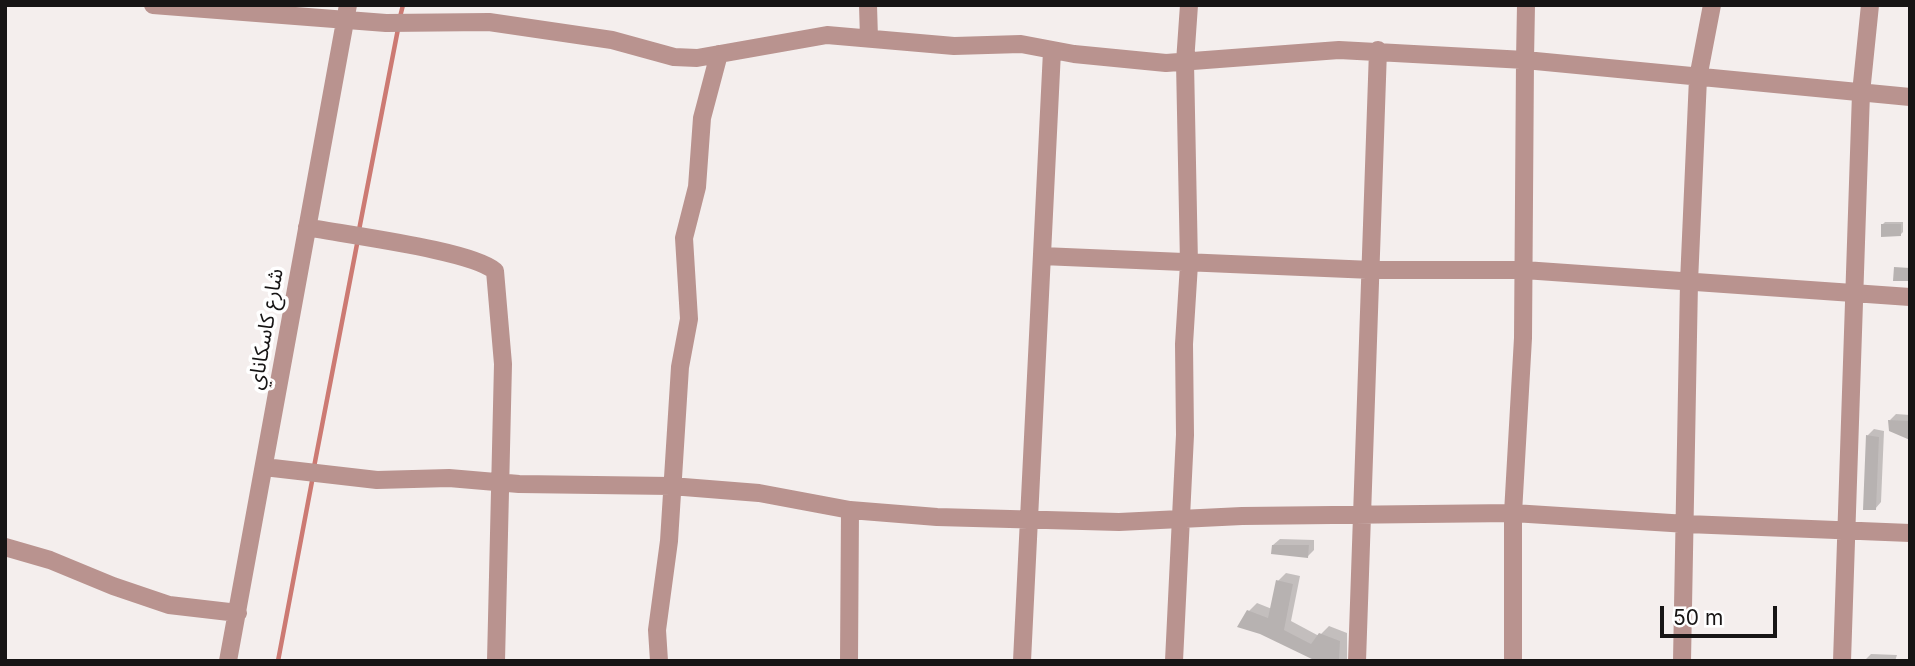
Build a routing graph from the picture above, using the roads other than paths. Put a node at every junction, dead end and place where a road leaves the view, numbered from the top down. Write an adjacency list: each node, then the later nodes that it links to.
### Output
1 (153, 5): 7 (street)
2 (868, 5): 8 (street)
3 (1189, 5): 13 (street)
4 (1526, 5): 12 (street)
5 (1712, 5): 14 (street)
6 (1870, 5): 15 (street)
7 (346, 13): 11 (street); 17 (street, شارع كاسكاناي)
8 (869, 38): 10 (street); 11 (street)
9 (1378, 50): 12 (street); 13 (street); 20 (street)
10 (1052, 51): 13 (street); 18 (street)
11 (719, 54): 27 (street)
12 (1525, 60): 14 (street); 21 (street)
13 (1185, 62): 19 (street)
14 (1698, 78): 15 (street); 22 (street)
15 (1861, 93): 16 (street); 23 (street)
16 (1910, 97)
17 (307, 227): 25 (street, شارع كاسكاناي); 26 (street)
18 (1042, 256): 19 (street); 32 (street)
19 (1189, 264): 20 (street); 31 (street)
20 (1372, 270): 21 (street); 30 (street)
21 (1524, 270): 22 (street); 29 (street)
22 (1689, 282): 23 (street); 33 (street)
23 (1853, 294): 24 (street); 34 (street)
24 (1910, 298)
25 (264, 467): 26 (street); 37 (street, شارع كاسكاناي)
26 (501, 482): 27 (street); 39 (street)
27 (671, 486): 28 (street); 40 (street)
28 (850, 510): 32 (street); 41 (street)
29 (1513, 513): 30 (street); 33 (street); 45 (street)
30 (1360, 517): 31 (street); 44 (street)
31 (1182, 519): 32 (street); 43 (street)
32 (1027, 520): 42 (street)
33 (1687, 524): 34 (street); 46 (street)
34 (1844, 531): 35 (street); 47 (street)
35 (1910, 533)
36 (5, 547): 37 (street)
37 (238, 613): 38 (street, شارع كاسكاناي)
38 (228, 661)
39 (496, 661)
40 (659, 661)
41 (849, 661)
42 (1022, 661)
43 (1174, 661)
44 (1357, 661)
45 (1513, 661)
46 (1682, 661)
47 (1842, 661)

